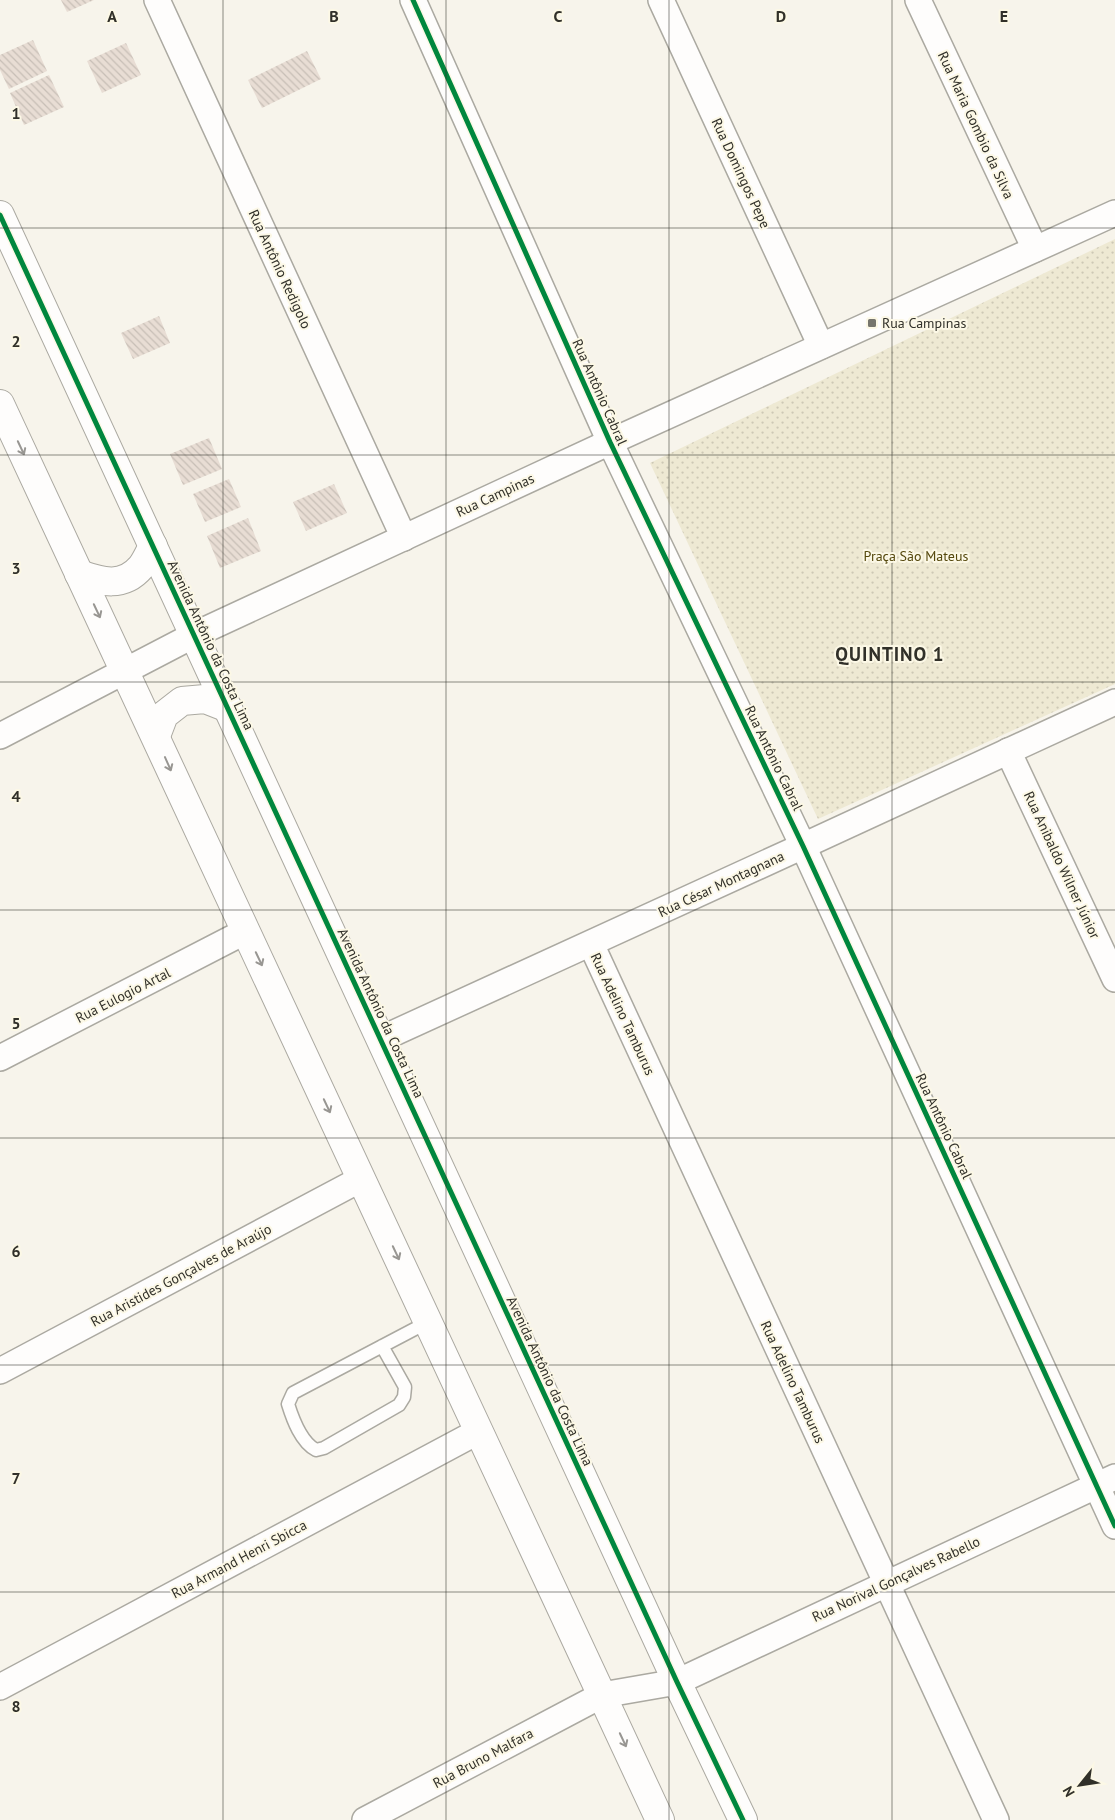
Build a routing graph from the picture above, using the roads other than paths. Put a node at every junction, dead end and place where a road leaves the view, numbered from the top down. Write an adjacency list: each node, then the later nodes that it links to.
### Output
1 (157, 0): 11 (street, Rua Antônio Redigolo)
2 (413, 0): 10 (street, Rua Antônio Cabral)
3 (661, 0): 8 (street, Rua Domingos Pepe)
4 (918, 0): 7 (street, Rua Maria Gombio da Silva)
5 (1115, 213): 7 (street, Rua Campinas)
6 (0, 215): 12 (street, Avenida Antônio da Costa Lima)
7 (1035, 249): 8 (street, Rua Campinas)
8 (821, 346): 10 (street, Rua Campinas)
9 (2, 411): 13 (street, one-way to 13)
10 (610, 442): 11 (street, Rua Campinas); 21 (street, Rua Antônio Cabral)
11 (404, 538): 14 (street, Rua Campinas)
12 (153, 546): 13 (street); 14 (street, Avenida Antônio da Costa Lima)
13 (79, 574): 15 (street, one-way to 15)
14 (194, 635): 15 (street, Rua Campinas); 17 (street, Avenida Antônio da Costa Lima)
15 (125, 672): 18 (street, Rua Campinas); 19 (street)
16 (1115, 702): 20 (street, Rua César Montagnana)
17 (228, 708): 19 (street); 25 (street, Avenida Antônio da Costa Lima)
18 (0, 736)
19 (156, 736): 22 (street, one-way to 22)
20 (1008, 751): 21 (street, Rua César Montagnana); 24 (street, Rua Anibaldo Wilner Júnior)
21 (803, 846): 23 (street, Rua César Montagnana); 32 (street, Rua Antônio Cabral)
22 (246, 932): 26 (street, Rua Eulogio Artal); 27 (street, one-way to 27)
23 (591, 944): 25 (street, Rua César Montagnana); 34 (street, Rua Adelino Tamburus)
24 (1115, 980)
25 (381, 1039): 35 (street, Avenida Antônio da Costa Lima)
26 (0, 1058)
27 (361, 1180): 28 (street, one-way to 28); 30 (street, Rua Aristides Gonçalves de Araújo)
28 (428, 1322): 29 (lane); 31 (street)
29 (382, 1346): 29 (lane)
30 (0, 1371)
31 (479, 1431): 36 (street, Rua Armand Henri Sbicca); 37 (street)
32 (1106, 1481): 33 (street, Rua Antônio Cabral); 34 (street, Rua Norival Gonçalves Rabello)
33 (1115, 1526)
34 (887, 1584): 35 (street, Rua Norival Gonçalves Rabello); 41 (street, Rua Adelino Tamburus)
35 (677, 1682): 37 (street, Rua Norival Gonçalves Rabello); 40 (street, Avenida Antônio da Costa Lima)
36 (0, 1687)
37 (602, 1695): 38 (street, Rua Bruno Malfara); 39 (street, one-way to 39)
38 (364, 1820)
39 (660, 1820)
40 (743, 1820)
41 (996, 1820)

